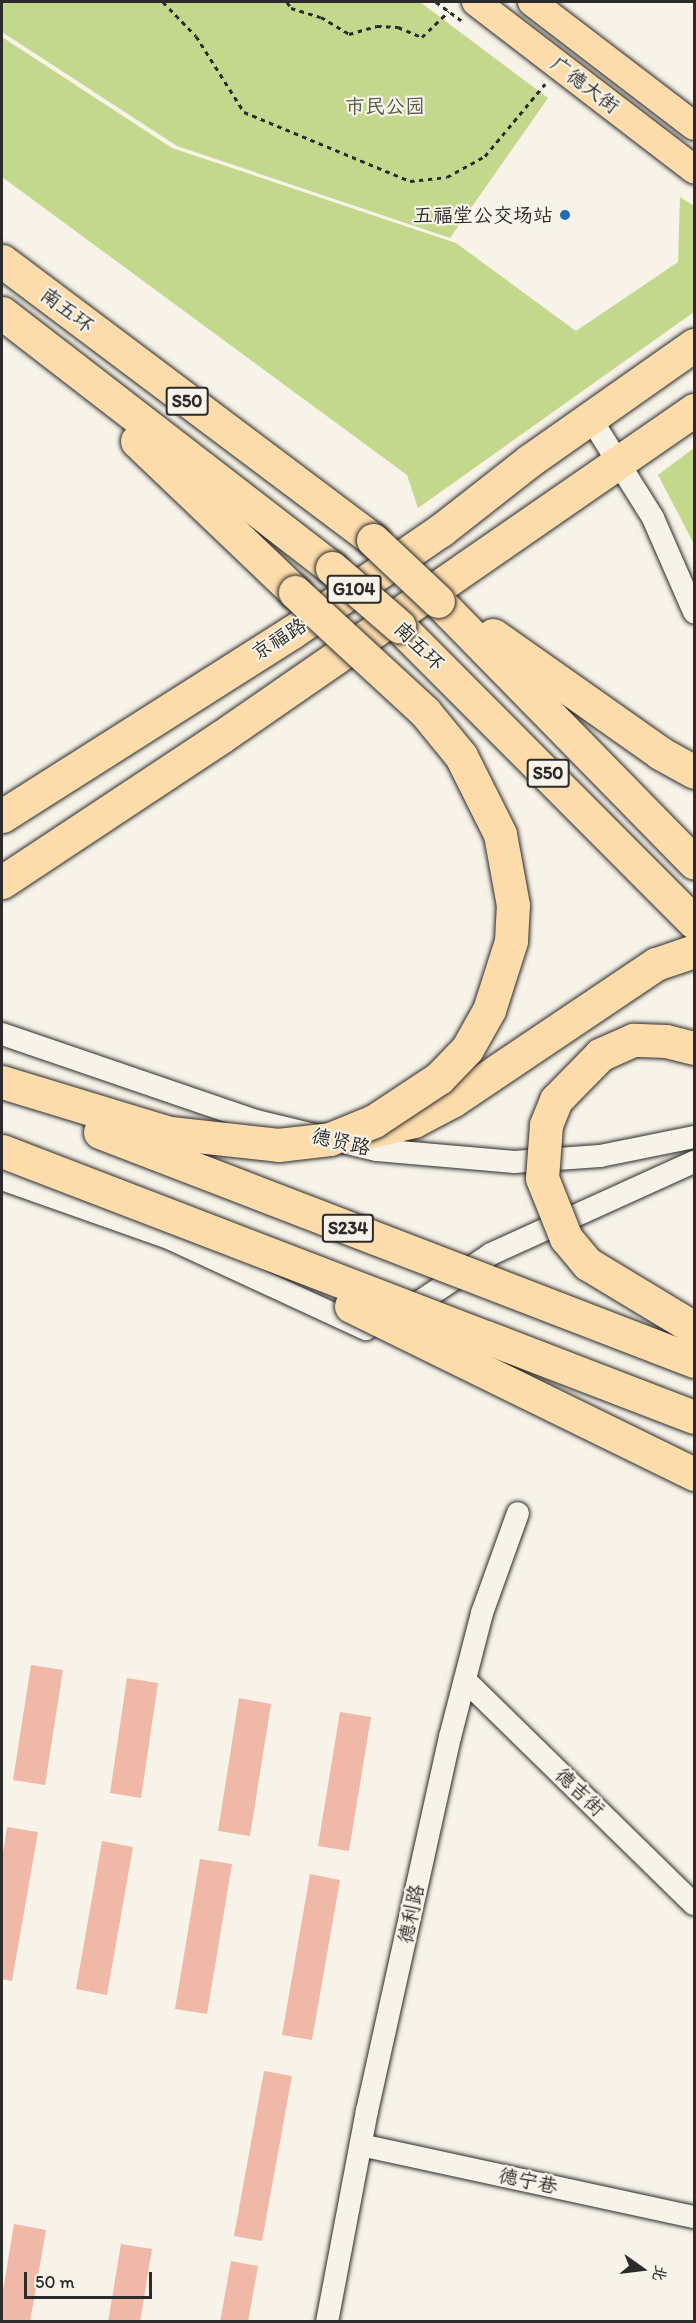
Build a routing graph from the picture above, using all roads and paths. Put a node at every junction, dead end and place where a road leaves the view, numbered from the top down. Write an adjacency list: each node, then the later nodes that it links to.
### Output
1 (163, 2): 6 (path)
2 (287, 2): 5 (path)
3 (476, 2): 8 (main road, 广德大街)
4 (532, 2): 7 (main road, 广德大街)
5 (449, 11)
6 (545, 84)
7 (694, 126)
8 (694, 169)
9 (2, 261): 15 (highway, 南五环 / S50, bridge)
10 (2, 314): 21 (highway, 南五环 / S50, bridge); 28 (highway, bridge)
11 (694, 345): 13 (highway, 京福路 / G104)
12 (694, 411): 14 (highway, G104)
13 (591, 419): 14 (street); 18 (highway, 京福路 / G104)
14 (621, 463): 16 (street); 20 (highway, G104)
15 (438, 601): 17 (highway); 19 (highway, 南五环 / S50)
16 (694, 612)
17 (694, 772)
18 (2, 816)
19 (694, 862)
20 (2, 882)
21 (694, 922)
22 (694, 951): 28 (highway, bridge)
23 (2, 1034): 27 (street, 德贤路)
24 (694, 1048): 33 (highway, bridge)
25 (2, 1082): 28 (highway, bridge)
26 (2, 1094): 35 (highway, S234, bridge)
27 (694, 1137)
28 (330, 1139)
29 (2, 1151): 32 (highway, bridge)
30 (694, 1162): 34 (street)
31 (2, 1179): 34 (street)
32 (199, 1229): 36 (highway, bridge); 37 (highway, bridge)
33 (694, 1328)
34 (374, 1332): 38 (street)
35 (694, 1361)
36 (694, 1417)
37 (694, 1474)
38 (694, 1483)
39 (518, 1513): 40 (street, 德利路)
40 (465, 1680): 41 (street, 德吉街); 42 (street, 德利路)
41 (694, 1904)
42 (361, 2145): 43 (street, 德宁巷); 44 (street, 德利路)
43 (694, 2217)
44 (327, 2322)

